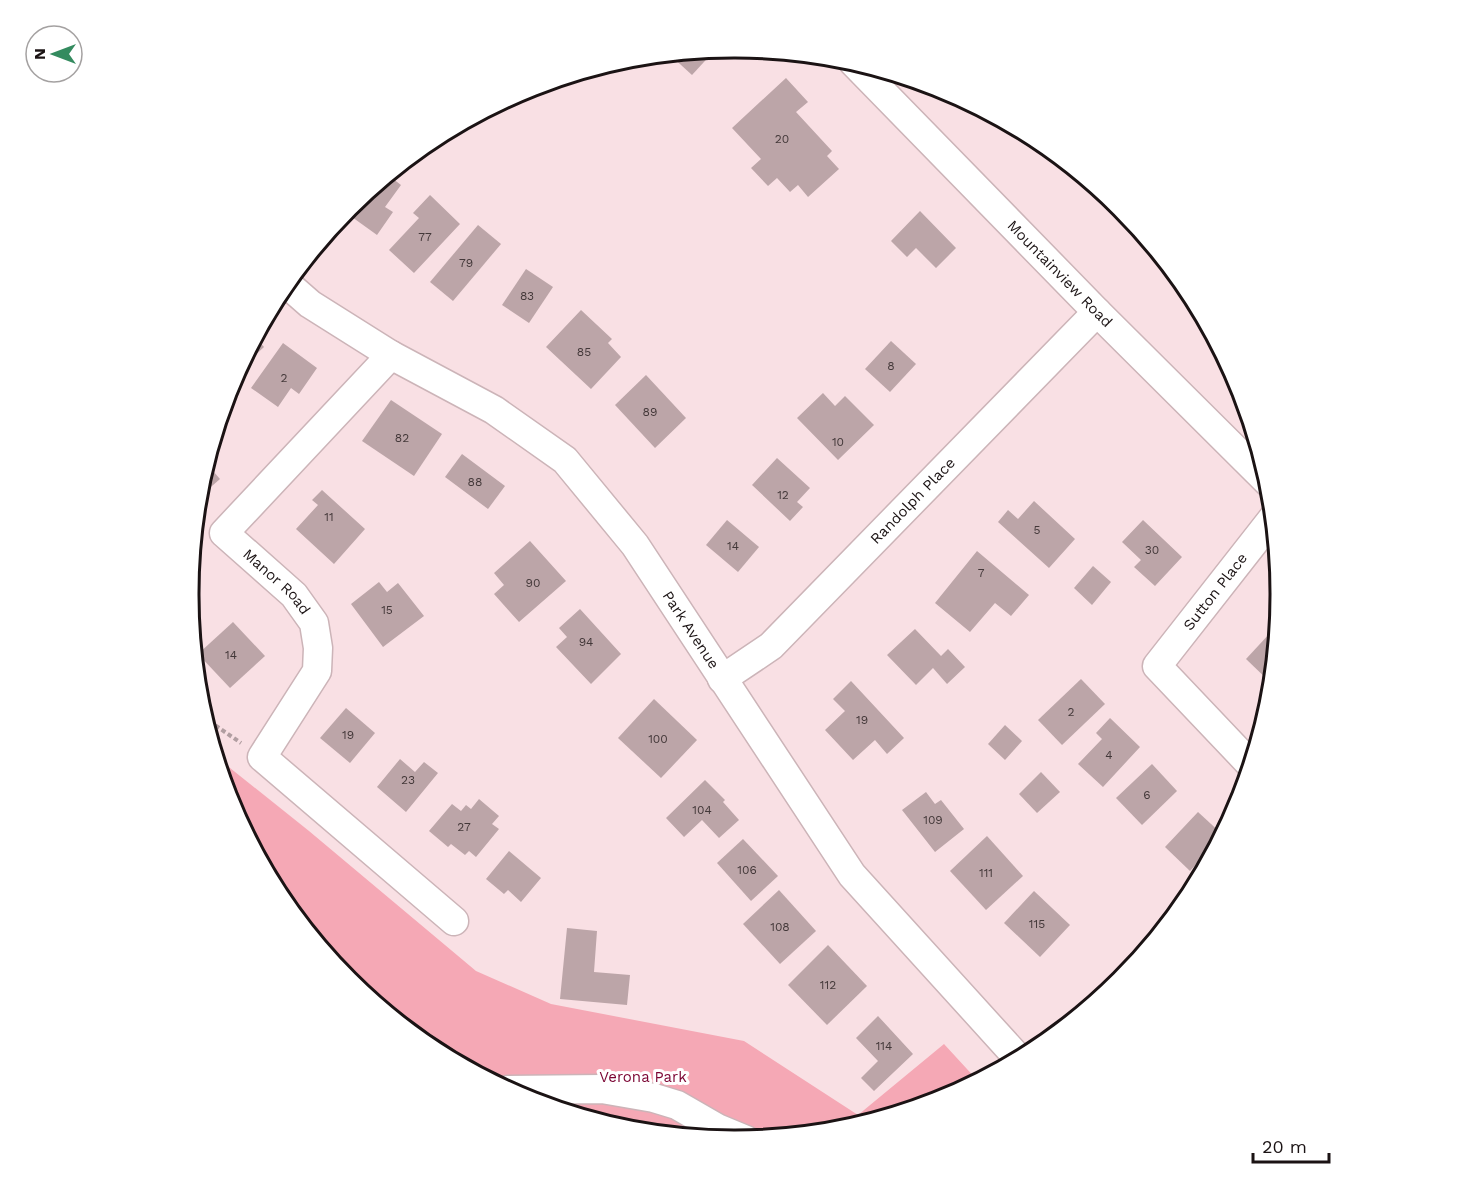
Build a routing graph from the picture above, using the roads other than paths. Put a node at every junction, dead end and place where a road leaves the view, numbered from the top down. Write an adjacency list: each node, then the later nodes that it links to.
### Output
1 (866, 75): 3 (street, Mountainview Road)
2 (294, 290): 4 (street, Park Avenue)
3 (1097, 312): 5 (street, Mountainview Road); 7 (street, Randolph Place)
4 (391, 355): 7 (street, Park Avenue); 9 (street, Manor Road)
5 (1255, 469)
6 (1266, 528): 8 (street, Sutton Place)
7 (722, 679): 10 (street, Park Avenue)
8 (1245, 758)
9 (454, 921)
10 (1013, 1052)
11 (529, 1090): 12 (street)
12 (721, 1130)

